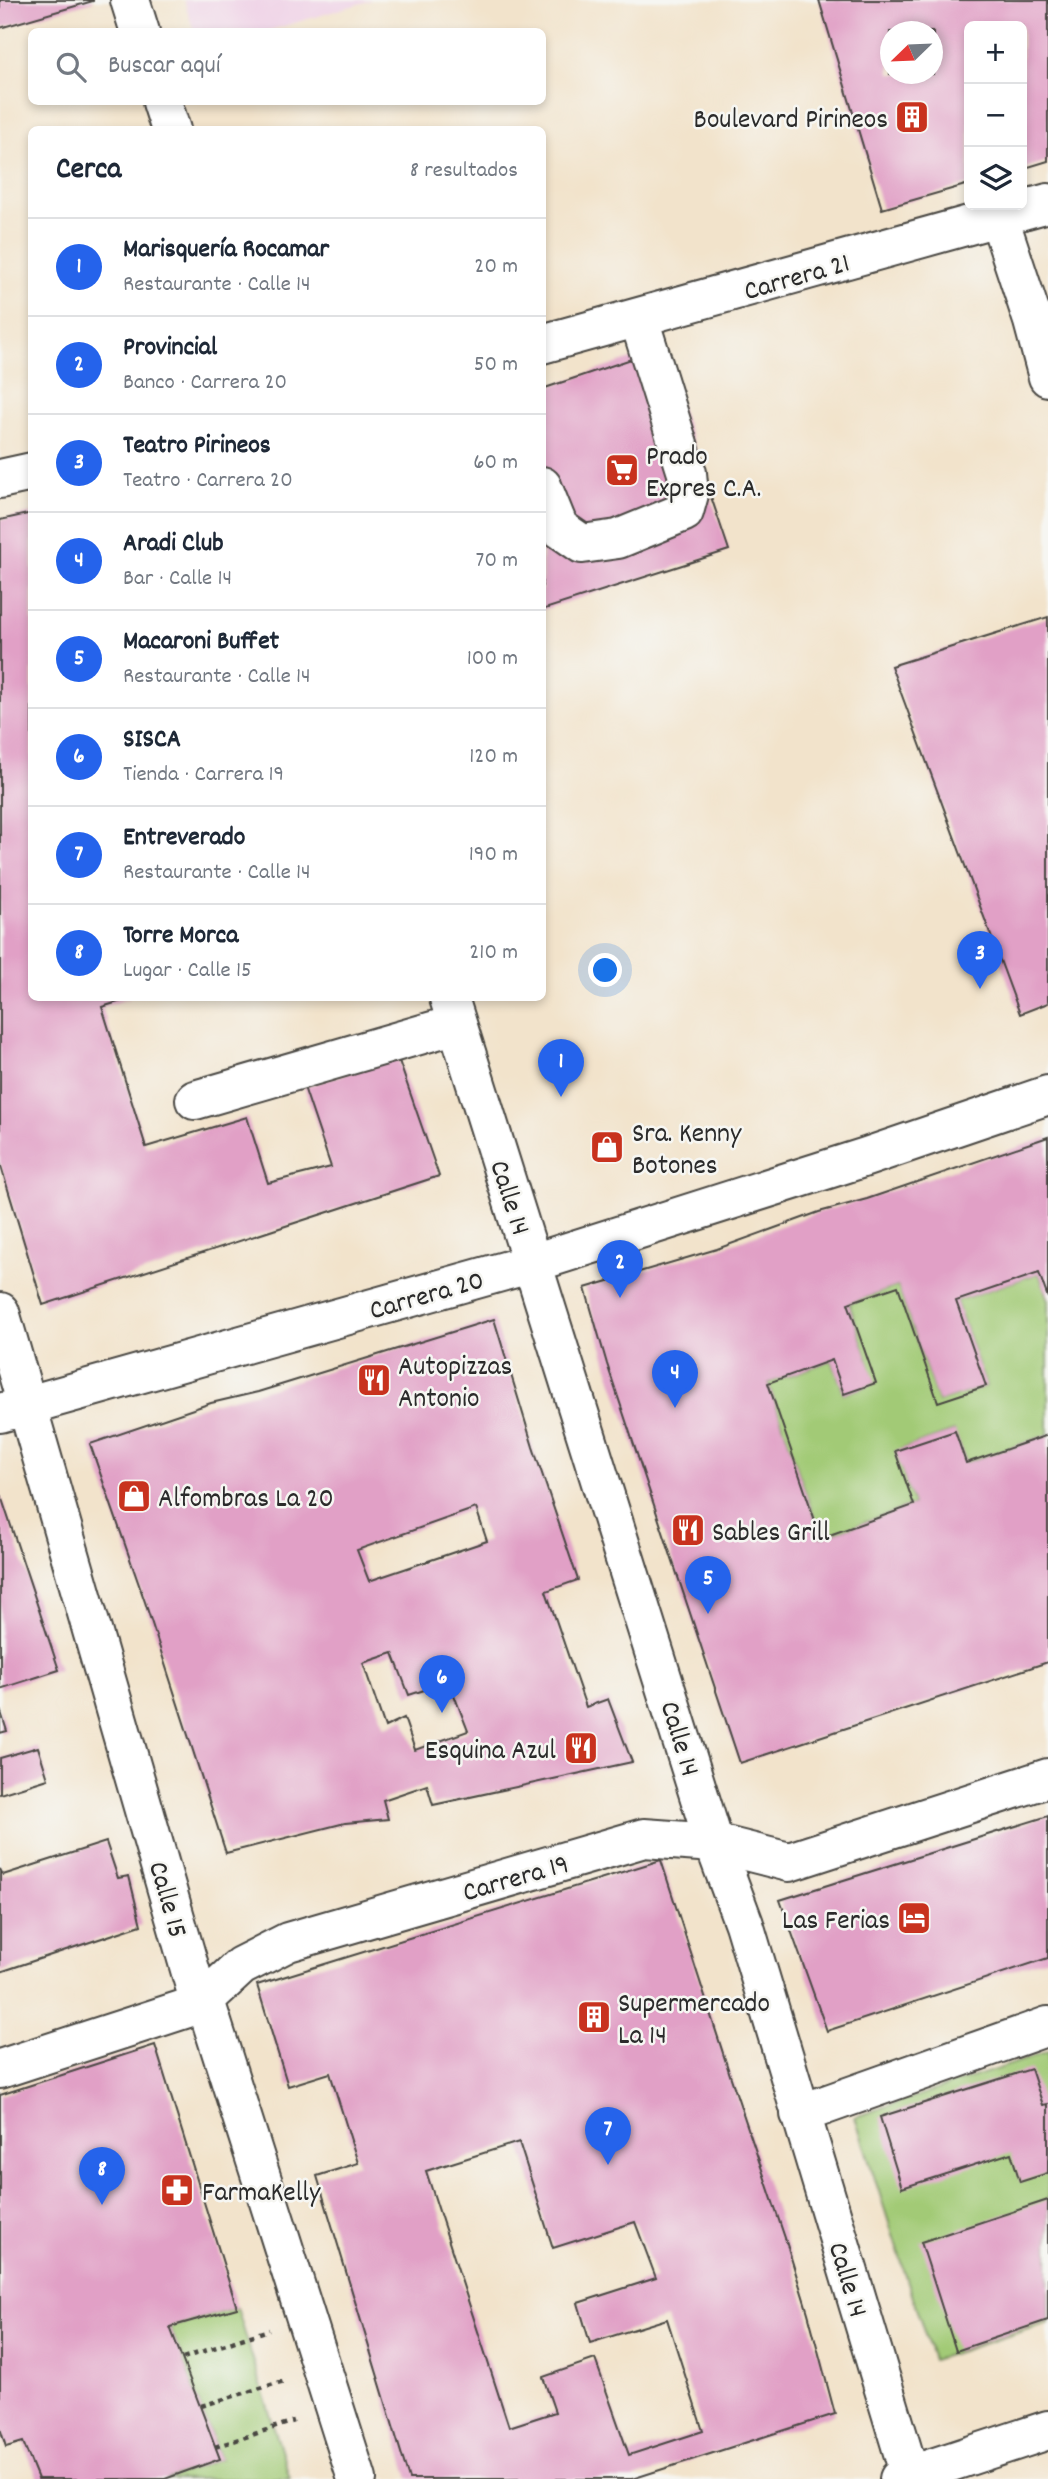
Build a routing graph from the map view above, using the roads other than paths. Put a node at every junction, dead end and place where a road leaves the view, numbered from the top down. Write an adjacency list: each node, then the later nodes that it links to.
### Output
1 (130, 0): 2 (street)
2 (139, 28)
3 (163, 105): 4 (street)
4 (170, 126)
5 (1048, 203): 6 (street, Carrera 21)
6 (999, 218): 7 (street, Carrera 21); 8 (street)
7 (639, 318): 9 (street, Carrera 21); 13 (street)
8 (1040, 318): 10 (street)
9 (546, 343)
10 (1048, 377)
11 (28, 473): 12 (street)
12 (0, 480)
13 (546, 496)
14 (453, 1011): 16 (street); 17 (street, Calle 14)
15 (1048, 1095): 17 (street, Carrera 20)
16 (195, 1100)
17 (533, 1263): 19 (street, Carrera 20); 21 (street, Calle 14)
18 (0, 1312): 19 (street, Calle 15)
19 (14, 1409): 22 (street, Calle 15)
20 (1048, 1778): 21 (street, Carrera 19)
21 (714, 1843): 22 (street, Carrera 19); 25 (street, Calle 14)
22 (200, 2004): 24 (street, Carrera 19); 28 (street, Calle 15)
23 (1048, 2026): 25 (street)
24 (0, 2069)
25 (800, 2114): 27 (street, Calle 14)
26 (1048, 2430): 27 (street)
27 (907, 2478)
28 (357, 2479)

